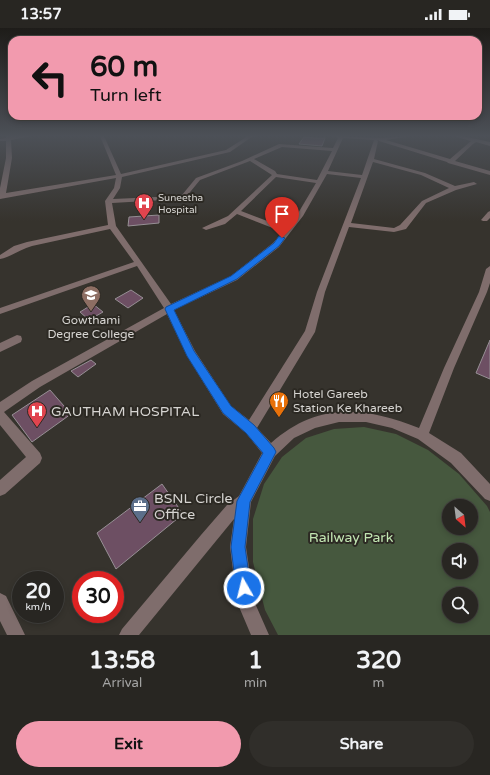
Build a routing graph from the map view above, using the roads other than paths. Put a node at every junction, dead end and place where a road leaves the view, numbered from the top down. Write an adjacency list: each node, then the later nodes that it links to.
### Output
1 (7, 164): 18 (street)
2 (114, 164): 13 (street)
3 (169, 164): 13 (street)
4 (236, 164): 19 (street)
5 (259, 164): 12 (street)
6 (328, 164): 10 (street)
7 (369, 164): 14 (street)
8 (387, 164): 17 (street)
9 (458, 164): 11 (street)
10 (325, 172): 14 (street); 15 (street)
11 (490, 174)
12 (275, 175): 15 (street); 20 (street)
13 (119, 176): 18 (street); 19 (street)
14 (364, 177): 23 (street)
15 (319, 182): 26 (street)
16 (474, 184): 17 (street)
17 (454, 188): 23 (street)
18 (1, 197)
19 (108, 201): 24 (street)
20 (236, 211): 25 (street); 26 (street)
21 (490, 213): 22 (street)
22 (485, 220)
23 (346, 225): 36 (street)
24 (112, 226): 27 (street); 28 (street)
25 (206, 228)
26 (287, 231): 30 (street)
27 (0, 257)
28 (139, 263): 30 (street); 31 (street)
29 (490, 269): 37 (street)
30 (169, 309): 34 (street); 36 (street)
31 (0, 311)
32 (17, 339): 33 (street)
33 (0, 348)
34 (0, 408)
35 (0, 416): 39 (street)
36 (250, 429): 38 (street)
37 (422, 435): 38 (street); 40 (street)
38 (270, 452): 41 (street)
39 (0, 489)
40 (490, 494)
41 (244, 501): 44 (street); 45 (street)
42 (0, 602): 43 (street)
43 (16, 635)
44 (128, 635)
45 (260, 635)

